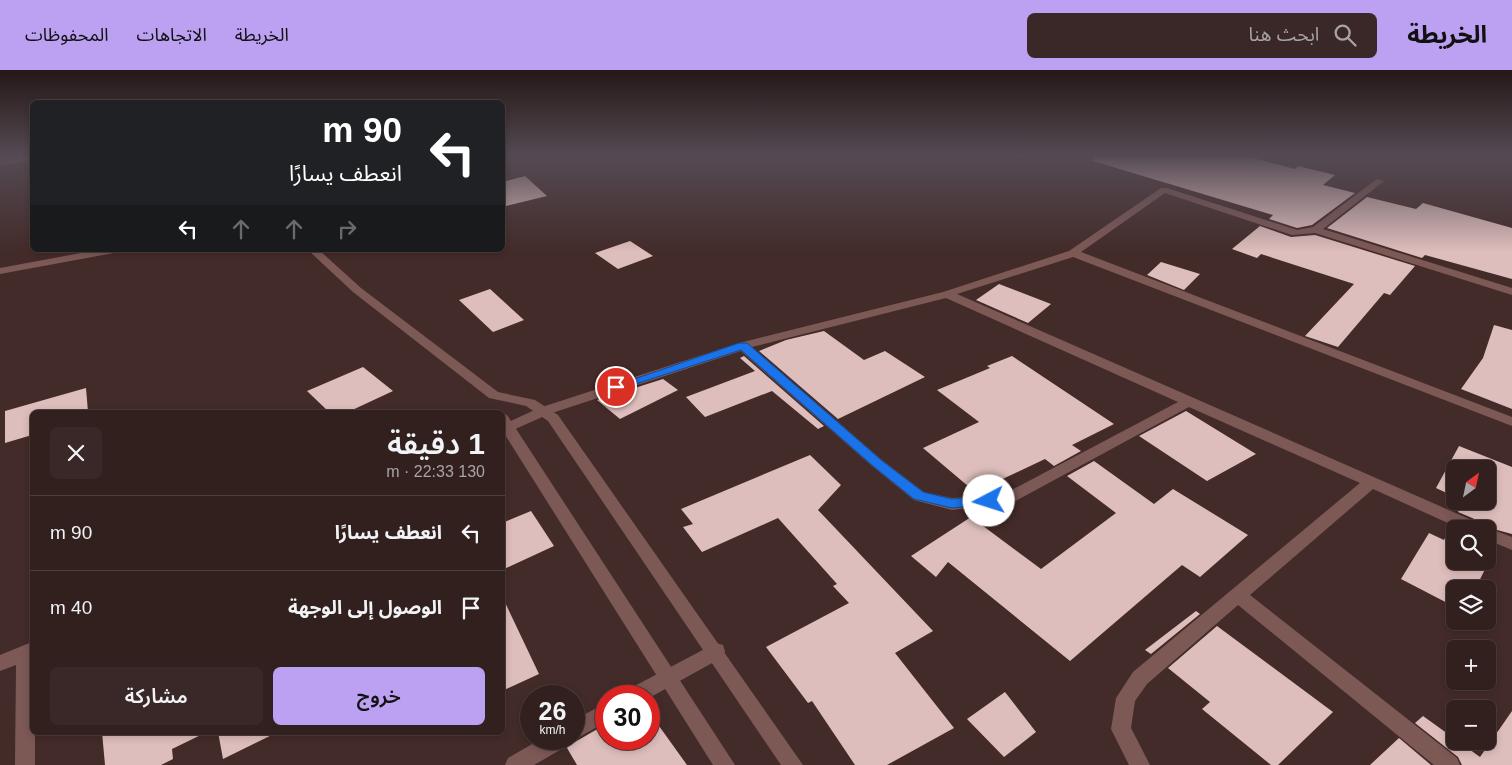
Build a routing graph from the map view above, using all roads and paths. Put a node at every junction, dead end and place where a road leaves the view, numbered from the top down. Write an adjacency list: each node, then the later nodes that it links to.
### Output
1 (1372, 187): 2 (street)
2 (1316, 230): 5 (street); 7 (street)
3 (103, 252): 6 (street)
4 (315, 252): 10 (street)
5 (1073, 252): 8 (street); 15 (street)
6 (0, 271)
7 (1512, 292)
8 (947, 294): 9 (street); 11 (street)
9 (743, 346): 11 (street); 13 (street)
10 (494, 395): 12 (street); 13 (street)
11 (1189, 401): 17 (street)
12 (499, 410)
13 (544, 411): 14 (street); 22 (street)
14 (505, 421)
15 (1512, 422)
16 (505, 425): 25 (street)
17 (1371, 482): 18 (street); 21 (street)
18 (1457, 520)
19 (1496, 537): 20 (street)
20 (1512, 544)
21 (1238, 595): 32 (street); 33 (street)
22 (716, 651): 25 (street); 31 (street)
23 (29, 652): 24 (street); 28 (street)
24 (0, 663)
25 (670, 676): 26 (street); 30 (street)
26 (654, 685)
27 (541, 750): 29 (street)
28 (25, 765)
29 (515, 765)
30 (725, 765)
31 (793, 765)
32 (1140, 765)
33 (1450, 765)

